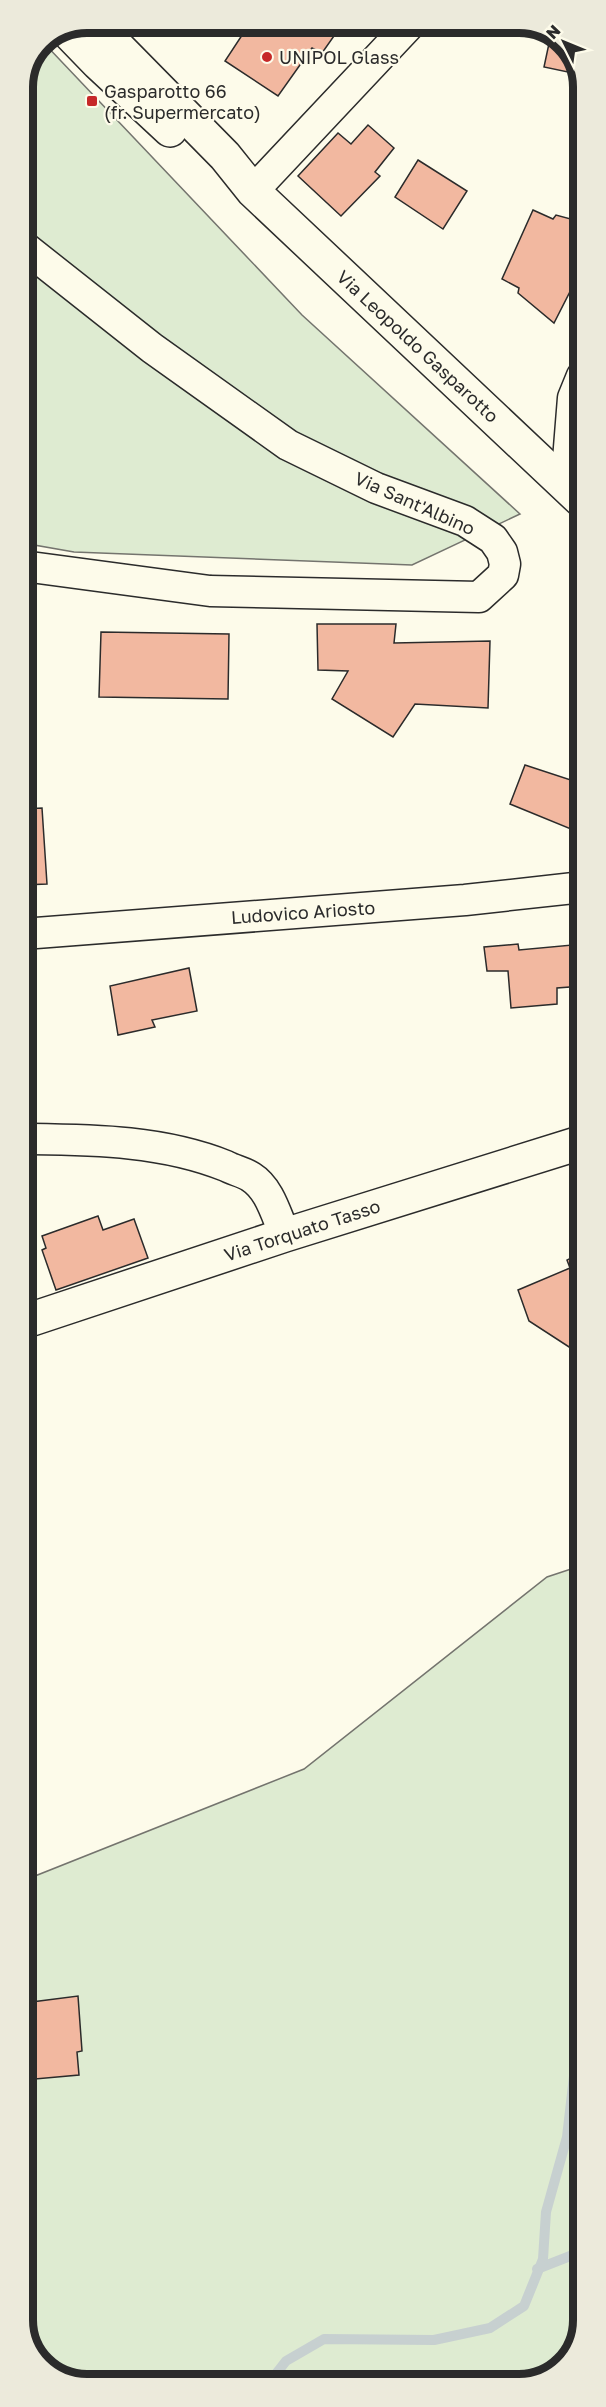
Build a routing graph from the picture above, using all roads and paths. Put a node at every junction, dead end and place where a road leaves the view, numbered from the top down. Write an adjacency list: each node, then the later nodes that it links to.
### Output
1 (105, 33): 4 (main road, Via Leopoldo Gasparotto)
2 (402, 33): 4 (street)
3 (71, 35): 4 (main road, Via Leopoldo Gasparotto)
4 (253, 191): 6 (main road, Via Leopoldo Gasparotto)
5 (33, 254): 7 (street, Via Sant'Albino)
6 (573, 492)
7 (33, 567)
8 (573, 888): 9 (street, Ludovico Ariosto)
9 (33, 933)
10 (33, 1139): 12 (street)
11 (573, 1145): 12 (main road, Via Torquato Tasso)
12 (285, 1235): 13 (main road, Via Torquato Tasso)
13 (33, 1319)

